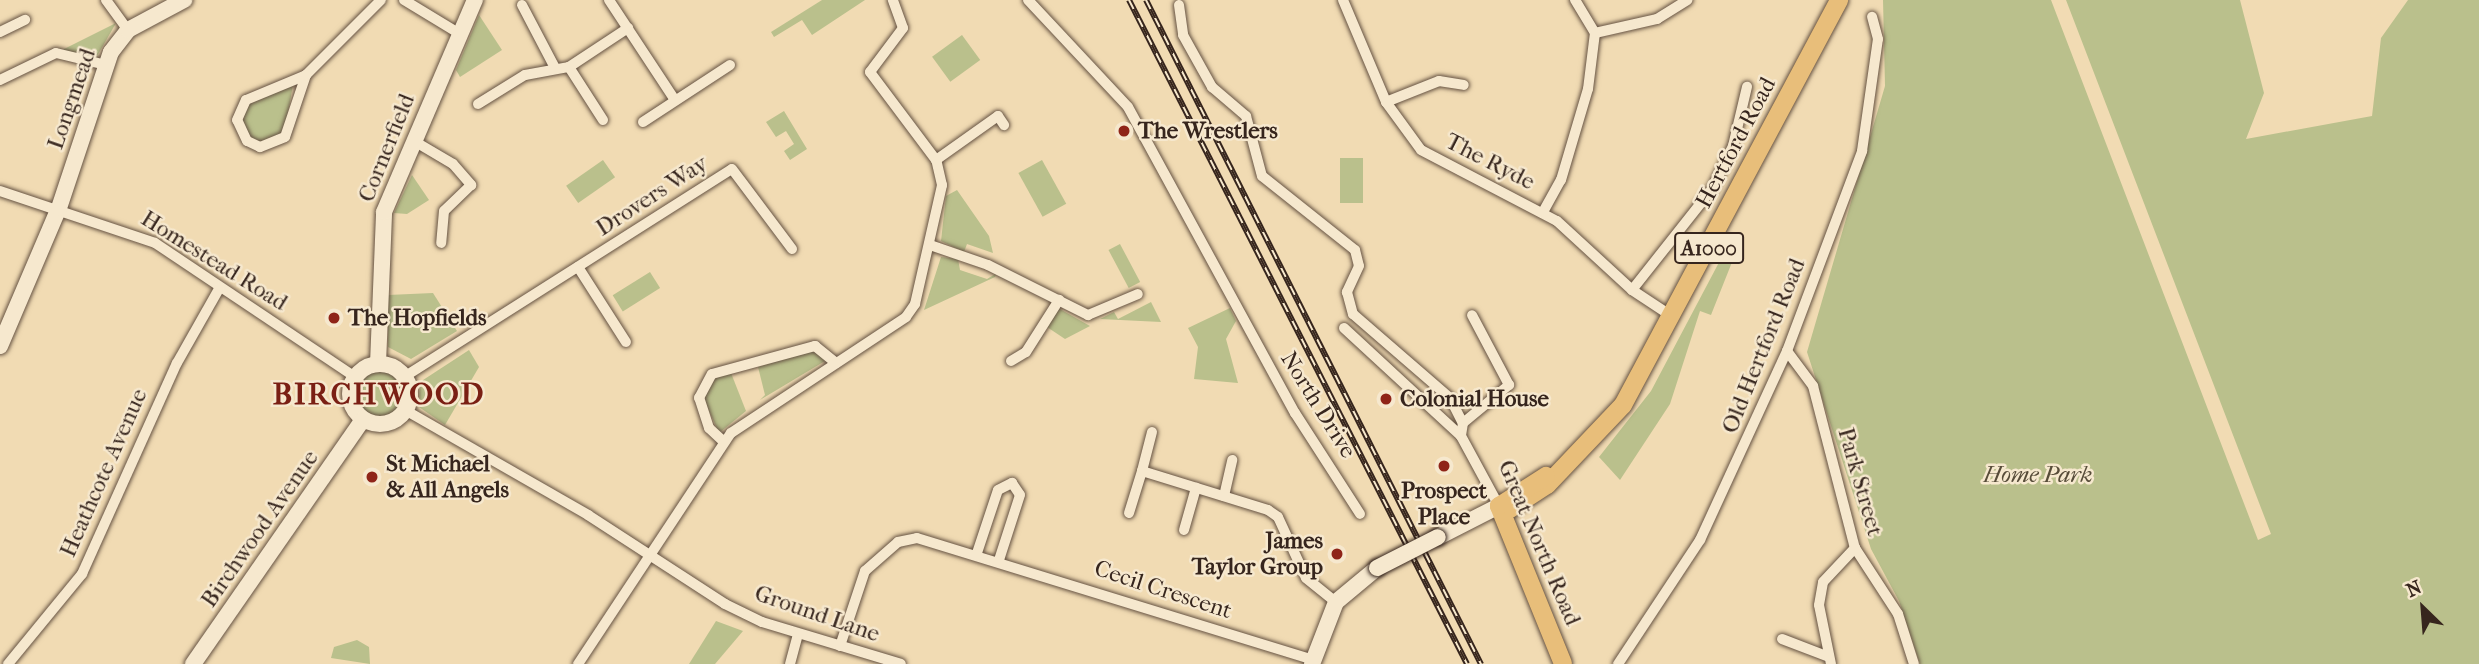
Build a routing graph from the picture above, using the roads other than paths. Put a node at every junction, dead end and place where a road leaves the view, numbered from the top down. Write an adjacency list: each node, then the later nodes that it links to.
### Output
1 (106, 0): 18 (street)
2 (184, 0): 18 (street, Longmead)
3 (381, 0): 26 (street)
4 (404, 0): 21 (street)
5 (475, 0): 21 (street, Cornerfield)
6 (609, 0): 17 (street)
7 (892, 0): 37 (street)
8 (1028, 0): 72 (street, North Drive)
9 (1343, 0): 31 (street, The Ryde)
10 (1575, 0): 20 (street)
11 (1688, 0): 20 (street)
12 (1839, 0): 50 (main road, Hertford Road / A1000)
13 (522, 5): 24 (street)
14 (1179, 5): 62 (street)
15 (1872, 17): 54 (street, Old Hertford Road)
16 (25, 20): 19 (street)
17 (628, 28): 25 (street); 30 (street)
18 (128, 30): 22 (street, Longmead)
19 (0, 32)
20 (1595, 33): 40 (street)
21 (460, 34): 36 (street, Cornerfield)
22 (106, 65): 27 (street); 39 (street, Longmead)
23 (730, 65): 30 (street)
24 (554, 66): 25 (street); 32 (street)
25 (569, 67): 33 (street)
26 (306, 75): 26 (street)
27 (0, 80)
28 (1464, 85): 31 (street)
29 (1747, 87): 46 (street)
30 (675, 100): 34 (street)
31 (1386, 102): 40 (street, The Ryde)
32 (478, 104)
33 (603, 120)
34 (643, 122)
35 (1004, 125): 37 (street)
36 (414, 141): 41 (street); 57 (street, Cornerfield)
37 (936, 160): 42 (street)
38 (0, 191): 39 (street, Homestead Road)
39 (59, 208): 45 (street, Homestead Road); 53 (street, Longmead)
40 (1543, 212): 46 (street, The Ryde)
41 (441, 243)
42 (930, 245): 48 (street); 56 (street)
43 (792, 249): 44 (street, Drovers Way)
44 (578, 267): 52 (street); 59 (street, Drovers Way)
45 (220, 287): 58 (street, Homestead Road); 84 (street, Heathcote Avenue)
46 (1632, 290): 50 (street, The Ryde)
47 (1139, 294): 48 (street)
48 (1059, 300): 55 (street)
49 (1472, 315): 62 (street)
50 (1673, 317): 70 (main road, Hertford Road / A1000)
51 (1344, 328): 64 (street, Great North Road)
52 (626, 342)
53 (0, 345)
54 (1787, 351): 74 (street, Park Street); 90 (street, Old Hertford Road)
55 (1011, 361)
56 (835, 363): 65 (street); 65 (street)
57 (378, 364): 58 (street); 59 (street)
58 (355, 377): 61 (street)
59 (404, 377): 60 (street)
60 (405, 410): 61 (street); 76 (street)
61 (363, 419): 85 (street, Birchwood Avenue)
62 (1463, 423): 64 (street)
63 (1152, 432): 67 (street)
64 (1461, 436): 70 (street, Great North Road)
65 (723, 441): 76 (street)
66 (1232, 460): 69 (street)
67 (1142, 471): 68 (street); 71 (street)
68 (1196, 488): 69 (street); 73 (street)
69 (1224, 496): 78 (street)
70 (1499, 506): 78 (street, bridge); 89 (main road, Great North Road)
71 (1129, 513)
72 (1360, 514)
73 (1184, 530)
74 (1855, 548): 82 (street); 91 (street, Park Street)
75 (977, 553): 77 (street, Cecil Crescent); 77 (street); 81 (street, Cecil Crescent)
76 (650, 557): 79 (street, Ground Lane); 86 (street)
77 (999, 560): 83 (street, Cecil Crescent)
78 (1336, 602): 83 (street)
79 (798, 634): 81 (street, Ground Lane); 87 (street)
80 (1782, 639): 82 (street)
81 (840, 646): 88 (street, Ground Lane)
82 (1830, 661)
83 (1313, 662)
84 (8, 664)
85 (193, 664)
86 (578, 664)
87 (790, 664)
88 (901, 664)
89 (1563, 664)
90 (1618, 664)
91 (1914, 664)

